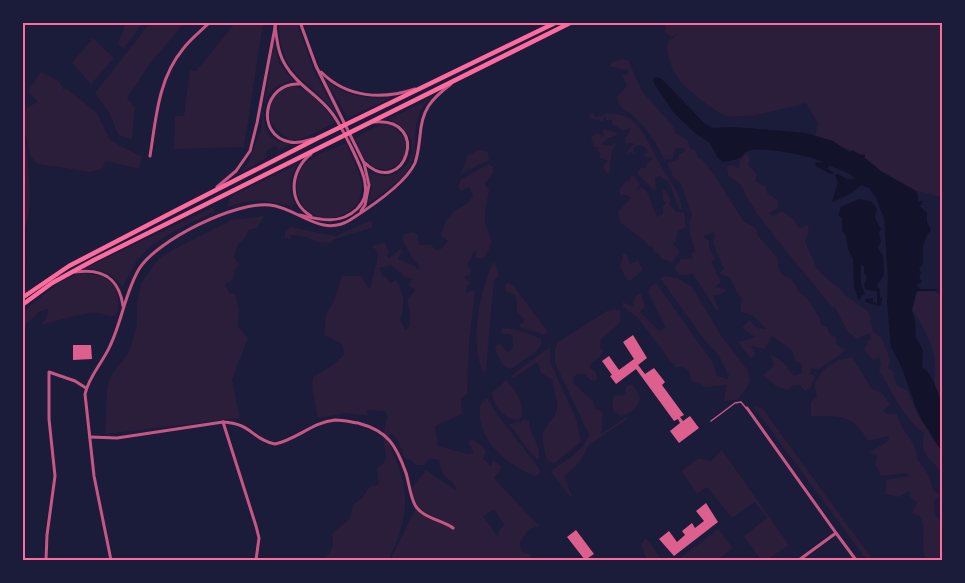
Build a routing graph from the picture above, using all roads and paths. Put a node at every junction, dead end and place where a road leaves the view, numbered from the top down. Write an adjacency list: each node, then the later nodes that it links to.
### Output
1 (210, 22): 13 (street)
2 (300, 22): 6 (street)
3 (557, 22): 8 (highway)
4 (572, 22): 7 (highway)
5 (275, 24): 9 (street); 15 (street)
6 (316, 66): 8 (street); 14 (street)
7 (462, 76): 10 (highway); 17 (street)
8 (431, 83): 11 (highway)
9 (301, 84): 11 (street); 18 (street)
10 (367, 124): 12 (highway); 14 (street)
11 (318, 138): 15 (highway)
12 (321, 146): 18 (street); 19 (highway)
13 (150, 156)
14 (364, 163): 17 (street)
15 (208, 194): 20 (highway)
16 (295, 213): 17 (street); 18 (street); 22 (street)
17 (358, 215)
18 (321, 220)
19 (67, 274): 21 (highway); 22 (street)
20 (22, 298)
21 (22, 304)
22 (123, 309): 23 (street)
23 (86, 388): 27 (street); 30 (street)
24 (747, 408): 25 (lane); 29 (street)
25 (711, 420)
26 (223, 422): 27 (street); 28 (street); 32 (street)
27 (90, 437): 31 (street)
28 (453, 528)
29 (836, 533): 33 (street); 34 (street)
30 (46, 561)
31 (111, 561)
32 (256, 561)
33 (799, 561)
34 (856, 561)

